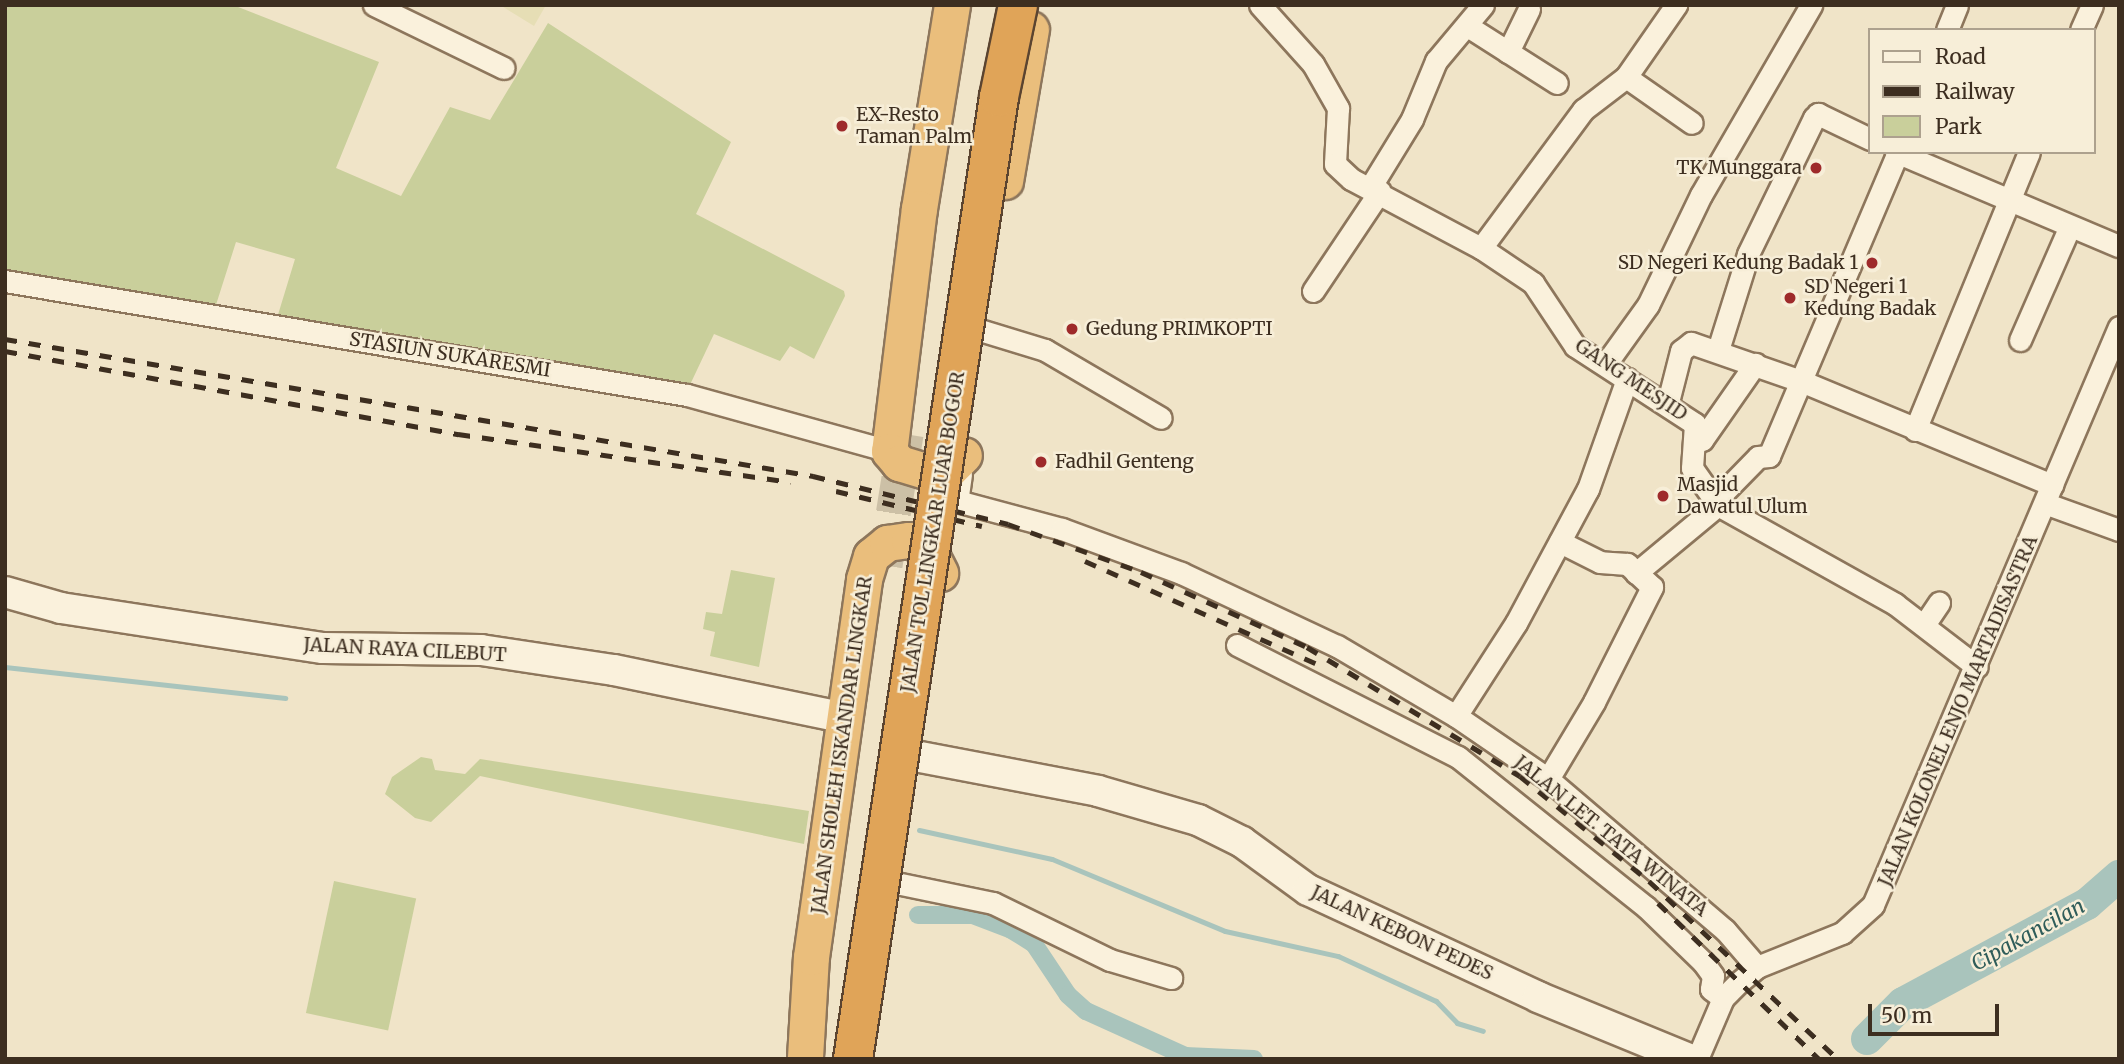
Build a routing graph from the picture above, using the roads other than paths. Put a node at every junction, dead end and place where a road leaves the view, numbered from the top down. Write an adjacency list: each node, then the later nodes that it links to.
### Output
1 (374, 5): 18 (street)
2 (952, 5): 45 (highway)
3 (971, 5): 45 (highway)
4 (991, 5): 68 (highway, JALAN TOL LINGKAR LUAR BOGOR)
5 (1017, 5): 47 (highway); 69 (highway, JALAN TOL LINGKAR LUAR BOGOR, bridge)
6 (1035, 5): 34 (highway)
7 (1261, 5): 26 (street, GANG MESJID)
8 (1483, 5): 14 (street)
9 (1676, 5): 19 (street)
10 (1811, 5): 37 (street)
11 (1957, 5): 15 (street)
12 (2092, 5): 16 (street)
13 (1529, 9): 17 (street)
14 (1469, 27): 17 (street); 26 (street)
15 (1948, 28)
16 (2082, 28)
17 (1508, 52): 20 (street)
18 (504, 68)
19 (1626, 77): 21 (street); 30 (street)
20 (1557, 83)
21 (1692, 123)
22 (1868, 138): 36 (street)
23 (1896, 154): 41 (street)
24 (1902, 154): 27 (street)
25 (2028, 154): 27 (street)
26 (1376, 189): 30 (street, GANG MESJID); 32 (street)
27 (2009, 198): 28 (street); 44 (street)
28 (2070, 226): 29 (street); 35 (street)
29 (2119, 246)
30 (1481, 248): 37 (street, GANG MESJID)
31 (5, 281): 45 (street, STASIUN SUKARESMI)
32 (1313, 291)
33 (2119, 327): 39 (street, JALAN KOLONEL ENJO MARTADISASTRA)
34 (983, 331): 43 (street); 47 (highway)
35 (2020, 340)
36 (1718, 350): 38 (street); 42 (street)
37 (1607, 362): 40 (street, GANG MESJID)
38 (1755, 364): 41 (street); 46 (street)
39 (2109, 378): 48 (street, JALAN KOLONEL ENJO MARTADISASTRA)
40 (1627, 379): 42 (street, GANG MESJID); 51 (street)
41 (1801, 381): 44 (street); 49 (street)
42 (1668, 402): 46 (street, GANG MESJID)
43 (1161, 418)
44 (1915, 430): 48 (street)
45 (898, 438): 47 (highway)
46 (1695, 440): 49 (street, GANG MESJID)
47 (957, 447): 60 (street, JALAN LET. TATA WINATA)
48 (2049, 495): 50 (street); 59 (street, JALAN KOLONEL ENJO MARTADISASTRA)
49 (1717, 503): 53 (street); 57 (street, GANG MESJID)
50 (2119, 530)
51 (1560, 542): 53 (street); 60 (street)
52 (885, 565): 61 (highway)
53 (1636, 573): 63 (street)
54 (929, 574): 62 (highway)
55 (5, 592): 61 (main road, JALAN RAYA CILEBUT)
56 (1939, 603): 57 (street)
57 (1924, 625): 59 (street, GANG MESJID)
58 (1237, 645): 67 (street)
59 (1977, 667): 65 (street, JALAN KOLONEL ENJO MARTADISASTRA)
60 (1456, 716): 63 (street, JALAN LET. TATA WINATA)
61 (848, 736): 62 (highway, JALAN SHOLEH ISKANDAR LINGKAR); 68 (highway, JALAN SHOLEH ISKANDAR LINGKAR)
62 (910, 759): 64 (highway, bridge); 71 (main road, JALAN KEBON PEDES)
63 (1548, 779): 65 (street, JALAN LET. TATA WINATA)
64 (894, 869): 66 (street); 70 (highway)
65 (1757, 967): 67 (street, JALAN KOLONEL ENJO MARTADISASTRA)
66 (1171, 978)
67 (1723, 998): 72 (street, JALAN KOLONEL ENJO MARTADISASTRA)
68 (813, 1058)
69 (853, 1059)
70 (866, 1059)
71 (1689, 1059)
72 (1697, 1059)

